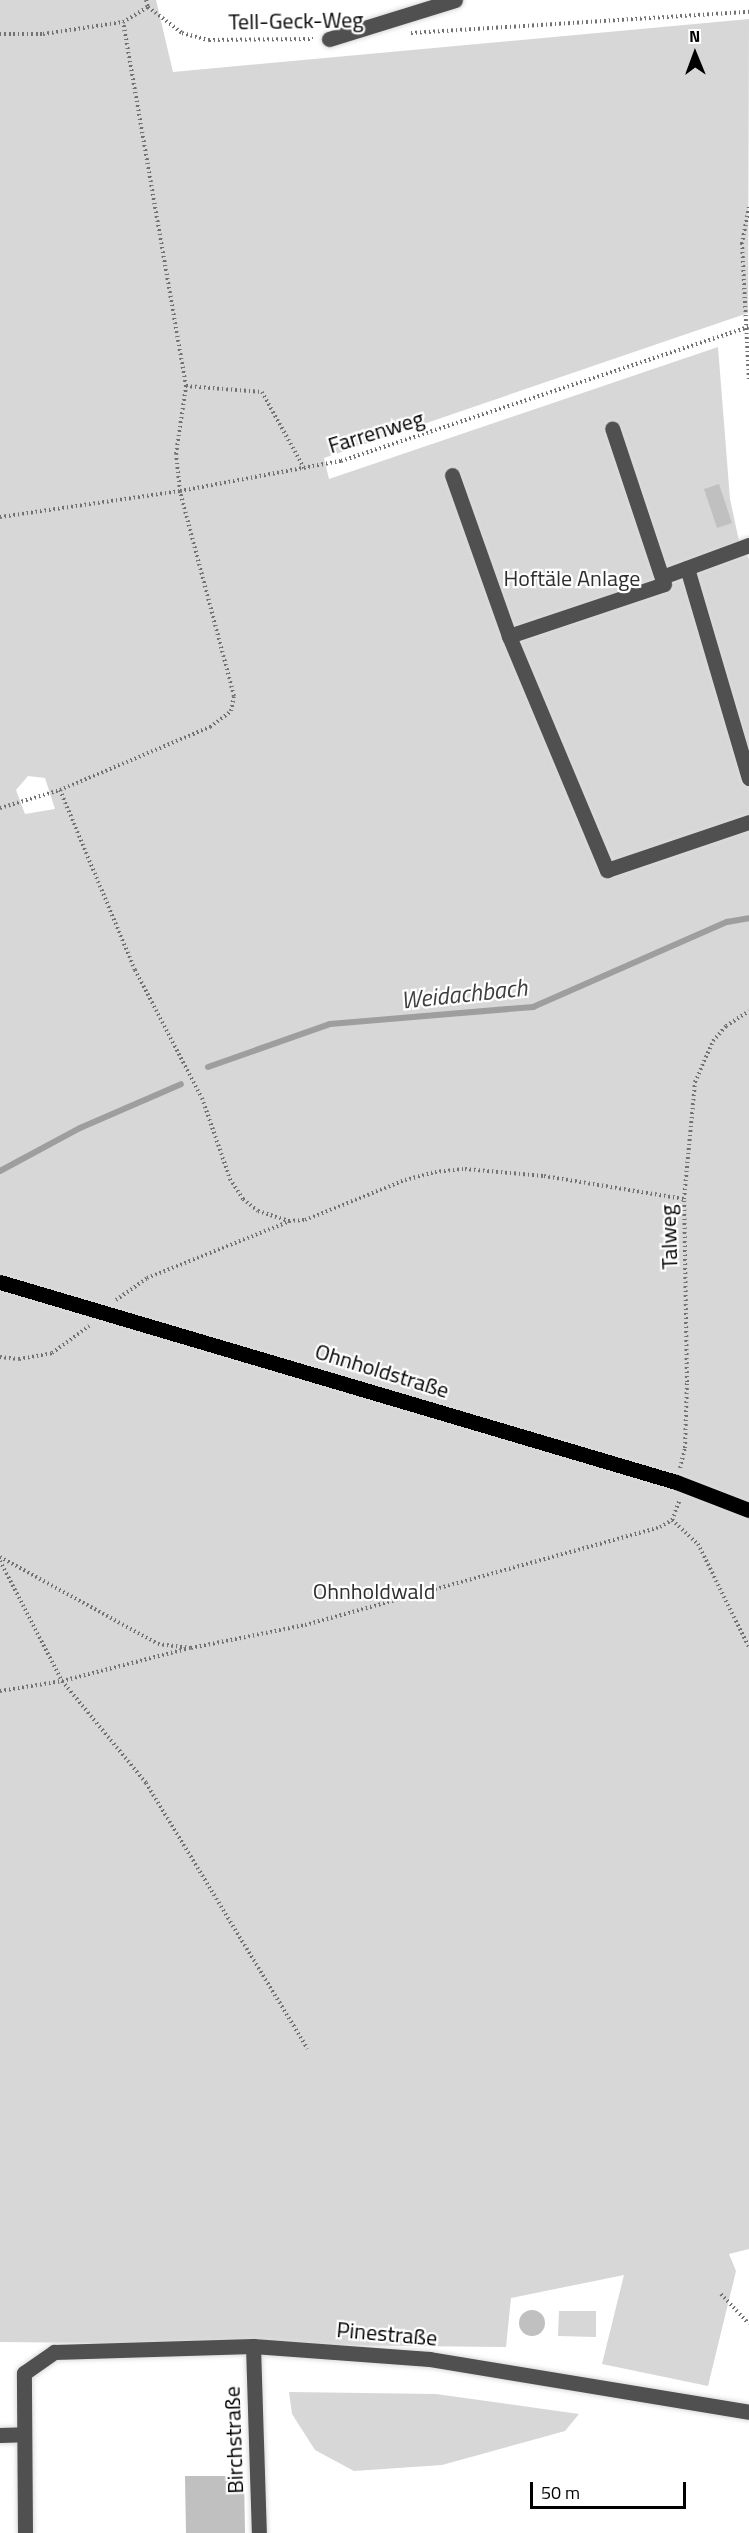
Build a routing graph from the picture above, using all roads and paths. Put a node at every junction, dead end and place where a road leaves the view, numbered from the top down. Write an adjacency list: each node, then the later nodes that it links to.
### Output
1 (146, 0): 3 (path)
2 (455, 0): 8 (street)
3 (148, 7): 5 (path); 8 (path, Tell-Geck-Weg)
4 (749, 12): 7 (path)
5 (123, 22): 6 (path); 12 (path)
6 (0, 34)
7 (398, 34)
8 (329, 39)
9 (749, 207): 10 (path)
10 (747, 328): 11 (path); 14 (path, Farrenweg)
11 (749, 381)
12 (186, 386): 14 (path); 16 (path)
13 (612, 428): 20 (street)
14 (305, 470): 16 (path, Farrenweg)
15 (452, 475): 21 (street)
16 (180, 491): 17 (path, Farrenweg); 23 (path)
17 (0, 517)
18 (749, 545): 19 (street)
19 (687, 568): 20 (street); 22 (street)
20 (662, 577): 21 (street)
21 (509, 636): 25 (street)
22 (749, 778)
23 (60, 790): 24 (path); 28 (path)
24 (0, 808)
25 (749, 822)
26 (749, 1011): 27 (path, Talweg)
27 (684, 1199): 28 (path); 32 (path, Talweg)
28 (289, 1221): 30 (path)
29 (0, 1282): 30 (main road, Ohnholdstraße)
30 (104, 1312): 31 (path); 32 (main road, Ohnholdstraße)
31 (0, 1357)
32 (680, 1483): 33 (main road, Ohnholdstraße); 34 (path, Talweg)
33 (749, 1510)
34 (672, 1520): 36 (path); 37 (path)
35 (0, 1559): 37 (path); 38 (path)
36 (749, 1647)
37 (190, 1648): 38 (path)
38 (62, 1681): 39 (path); 40 (path)
39 (0, 1691)
40 (308, 2049)
41 (721, 2294): 42 (path)
42 (749, 2324)
43 (253, 2346): 44 (street, Pinestraße); 45 (street, Pinestraße); 48 (street, Birchstraße)
44 (749, 2412)
45 (24, 2434): 46 (street); 47 (street)
46 (0, 2435)
47 (25, 2533)
48 (259, 2533)

